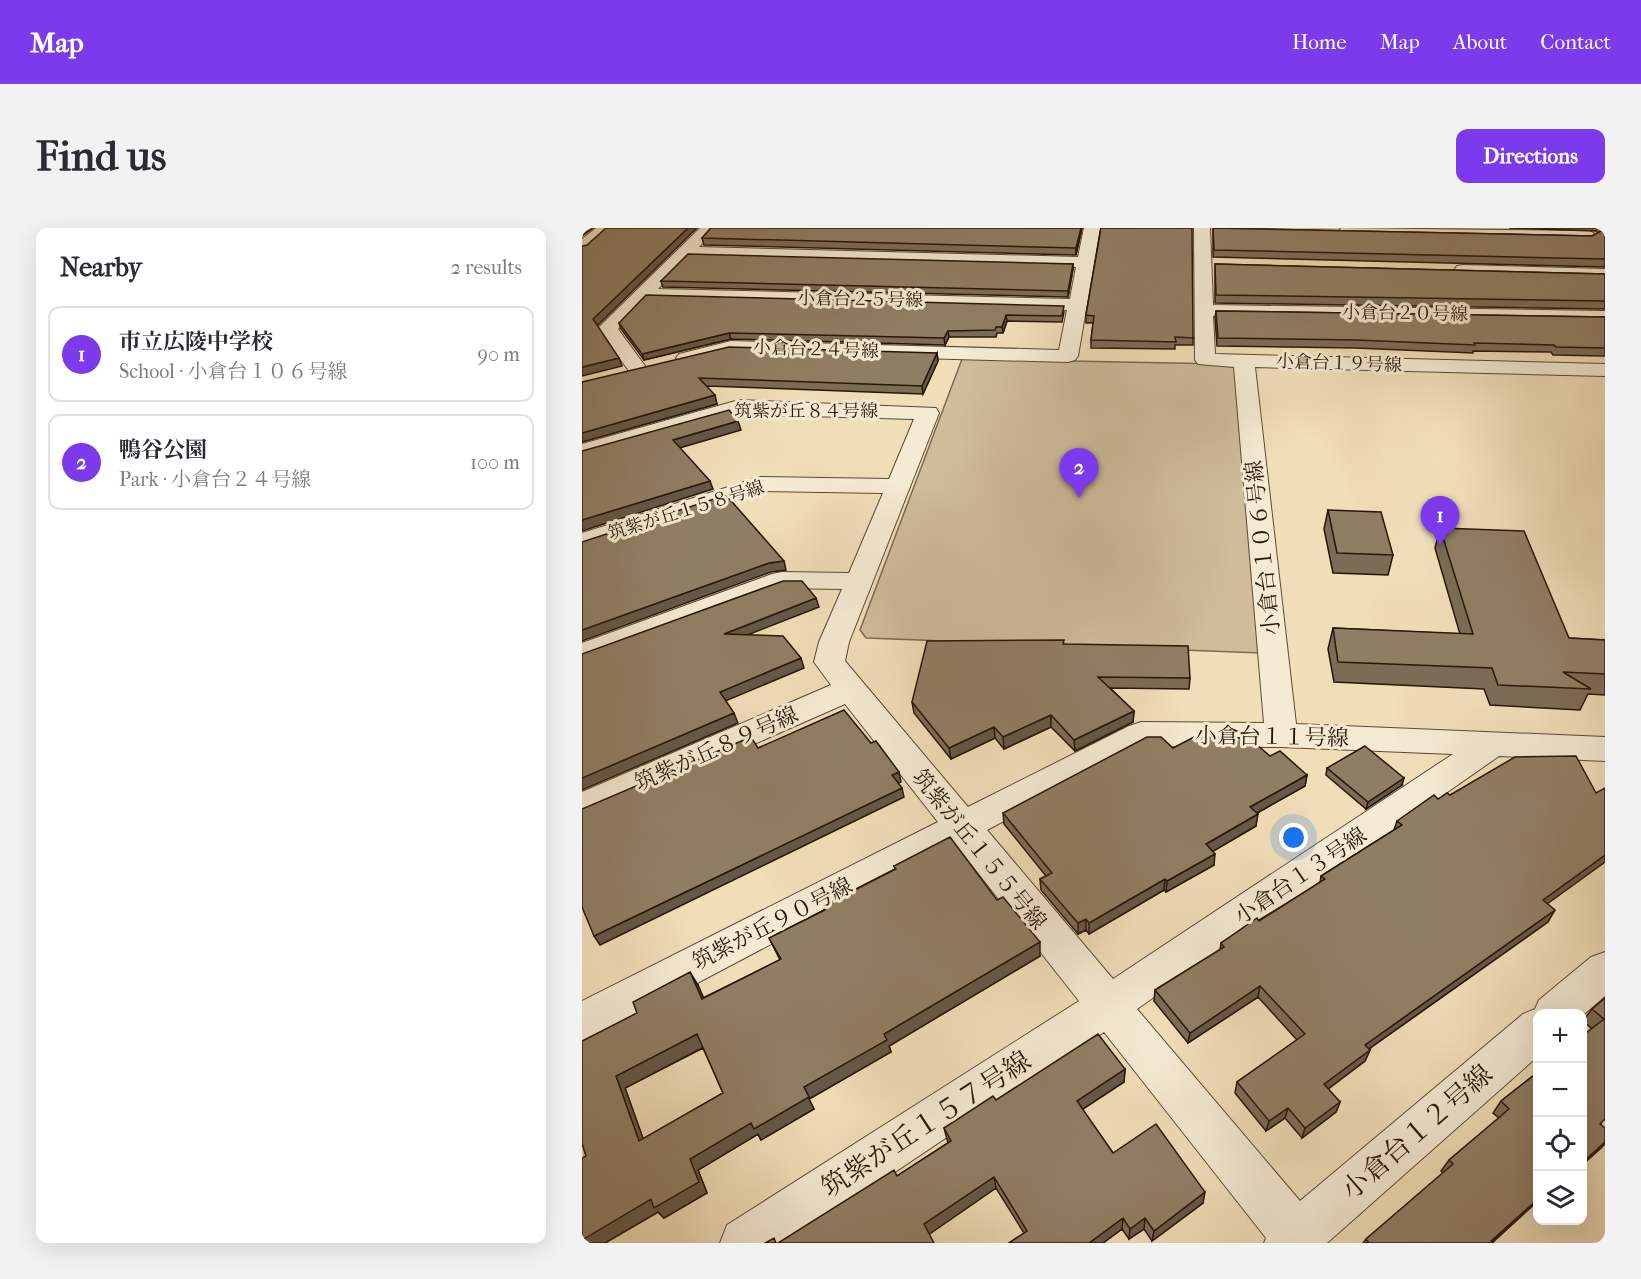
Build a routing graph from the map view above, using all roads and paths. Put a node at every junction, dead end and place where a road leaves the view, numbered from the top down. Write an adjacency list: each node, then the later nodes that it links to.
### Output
1 (606, 228): 7 (street)
2 (709, 228): 8 (street)
3 (1092, 228): 9 (street, 小倉台２４号線)
4 (1202, 228): 14 (street, 小倉台１９号線)
5 (1331, 230): 6 (street)
6 (1590, 236)
7 (585, 242)
8 (686, 252): 9 (street); 12 (street)
9 (1085, 262): 13 (street, 小倉台２４号線)
10 (1451, 270): 11 (street)
11 (1605, 274)
12 (644, 294): 13 (street, 小倉台２５号線); 17 (street)
13 (1077, 305): 17 (street, 小倉台２４号線)
14 (1205, 310): 15 (street, 小倉台２０号線); 16 (street, 小倉台１９号線)
15 (1605, 317)
16 (1244, 361): 18 (street, 小倉台１９号線); 27 (street, 小倉台１０６号線)
17 (638, 370): 19 (street, 小倉台２４号線)
18 (1605, 370)
19 (616, 376)
20 (928, 413): 21 (street, 筑紫が丘８４号線); 22 (street, 筑紫が丘１５５号線)
21 (582, 451)
22 (898, 486): 23 (street, 筑紫が丘１５８号線); 24 (street, 筑紫が丘１５５号線)
23 (582, 542)
24 (860, 580): 25 (street); 26 (street, 筑紫が丘１５５号線)
25 (582, 654)
26 (850, 689): 30 (street, 筑紫が丘８９号線); 31 (street, 筑紫が丘１５５号線)
27 (1281, 735): 28 (street, 小倉台１１号線); 31 (street, 小倉台１１号線)
28 (1494, 743): 29 (street, 小倉台１１号線); 33 (street, 小倉台１３号線)
29 (1605, 749)
30 (582, 807)
31 (961, 825): 33 (street, 筑紫が丘１５５号線); 35 (street, 筑紫が丘９０号線)
32 (1605, 970): 34 (street)
33 (1107, 1006): 37 (street, 筑紫が丘１５５号線); 38 (street, 筑紫が丘１５７号線)
34 (1560, 1009)
35 (582, 1022)
36 (1533, 1032): 37 (street, 小倉台１２号線)
37 (1296, 1241)
38 (745, 1243)

